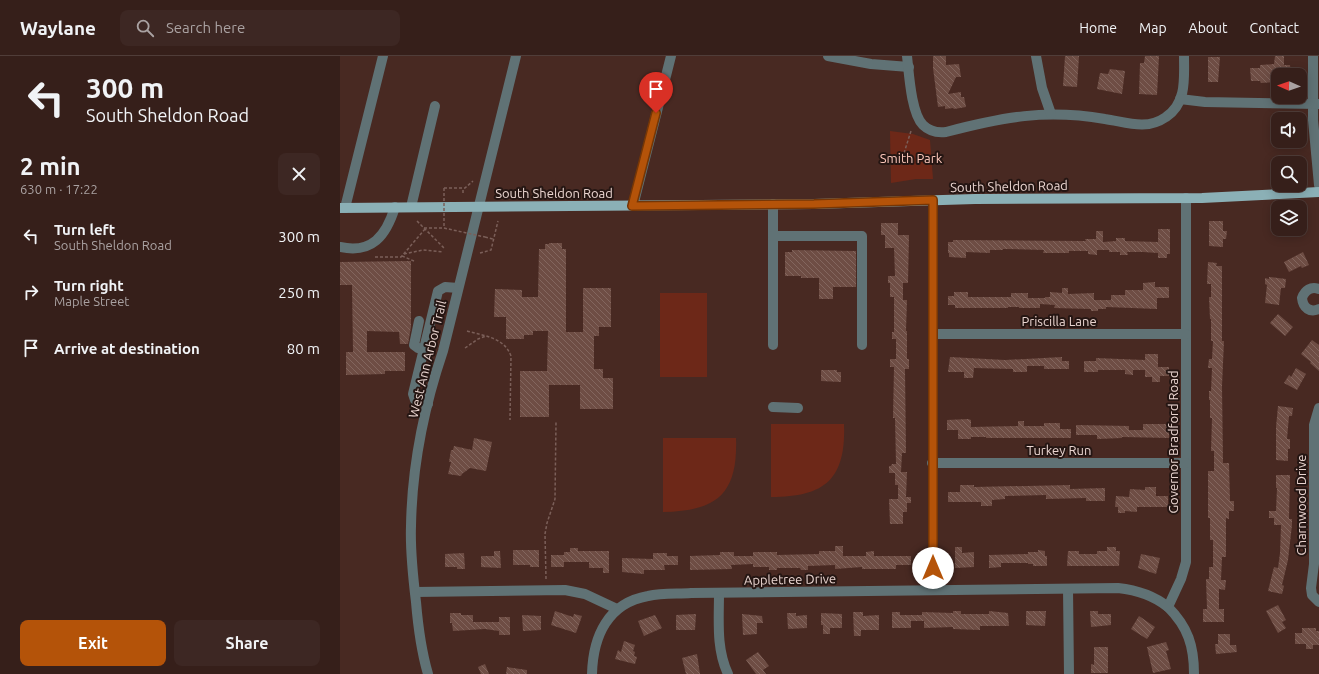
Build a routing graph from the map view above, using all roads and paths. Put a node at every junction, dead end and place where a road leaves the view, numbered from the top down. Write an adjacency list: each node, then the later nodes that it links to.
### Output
1 (383, 56): 26 (street)
2 (516, 56): 24 (street, West Ann Arbor Trail)
3 (671, 56): 25 (street)
4 (828, 56): 9 (street)
5 (907, 56): 9 (street)
6 (1036, 56): 13 (street)
7 (1184, 56): 10 (street)
8 (1313, 56): 11 (street)
9 (909, 68): 13 (street)
10 (1180, 99): 11 (street); 13 (street)
11 (1316, 104): 17 (street)
12 (435, 106): 28 (street)
13 (1051, 114)
14 (911, 131): 15 (path)
15 (904, 153)
16 (472, 181): 18 (path)
17 (1319, 185)
18 (462, 188): 20 (path); 32 (path, bridge)
19 (1319, 192): 21 (main road, South Sheldon Road)
20 (463, 193)
21 (1186, 198): 22 (main road, South Sheldon Road); 48 (street, Governor Bradford Road)
22 (933, 200): 23 (main road, South Sheldon Road); 47 (street)
23 (773, 204): 25 (main road, South Sheldon Road); 33 (street)
24 (478, 206): 25 (main road, South Sheldon Road); 28 (main road, South Sheldon Road); 42 (street, West Ann Arbor Trail)
25 (632, 206)
26 (342, 208): 27 (main road, South Sheldon Road)
27 (395, 208): 28 (main road, South Sheldon Road); 35 (street)
28 (412, 208)
29 (417, 221): 31 (path)
30 (498, 221): 34 (path)
31 (425, 228): 32 (path); 36 (path); 39 (path)
32 (444, 228): 34 (path, bridge)
33 (773, 236): 50 (street); 51 (street)
34 (494, 240): 38 (path)
35 (340, 248)
36 (444, 248)
37 (443, 252): 39 (path)
38 (480, 253)
39 (403, 255): 40 (path); 41 (path)
40 (375, 257)
41 (414, 261)
42 (458, 288): 53 (street); 54 (street, West Ann Arbor Trail)
43 (1319, 289): 44 (street)
44 (1319, 309)
45 (419, 321): 53 (street)
46 (467, 331): 49 (path)
47 (932, 334): 48 (street, Priscilla Lane); 60 (street)
48 (1186, 334): 61 (street, Governor Bradford Road)
49 (486, 336): 52 (path); 58 (path)
50 (773, 345)
51 (862, 345)
52 (465, 348)
53 (424, 350): 54 (street)
54 (428, 404): 65 (street, West Ann Arbor Trail)
55 (773, 407): 56 (street)
56 (798, 408)
57 (1319, 408): 67 (street, Charnwood Drive)
58 (510, 420)
59 (556, 422): 62 (path)
60 (932, 463): 61 (street, Turkey Run); 64 (street)
61 (1186, 463): 68 (street, Governor Bradford Road)
62 (546, 579)
63 (1068, 589): 64 (street, Appletree Drive); 68 (street, Appletree Drive); 73 (street)
64 (933, 590): 66 (street, Appletree Drive)
65 (414, 592): 69 (street); 70 (street, West Ann Arbor Trail)
66 (719, 593): 69 (street, Appletree Drive); 72 (street)
67 (1318, 601)
68 (1168, 607): 74 (street)
69 (617, 609): 71 (street)
70 (428, 674)
71 (592, 674)
72 (728, 674)
73 (1069, 674)
74 (1194, 674)

